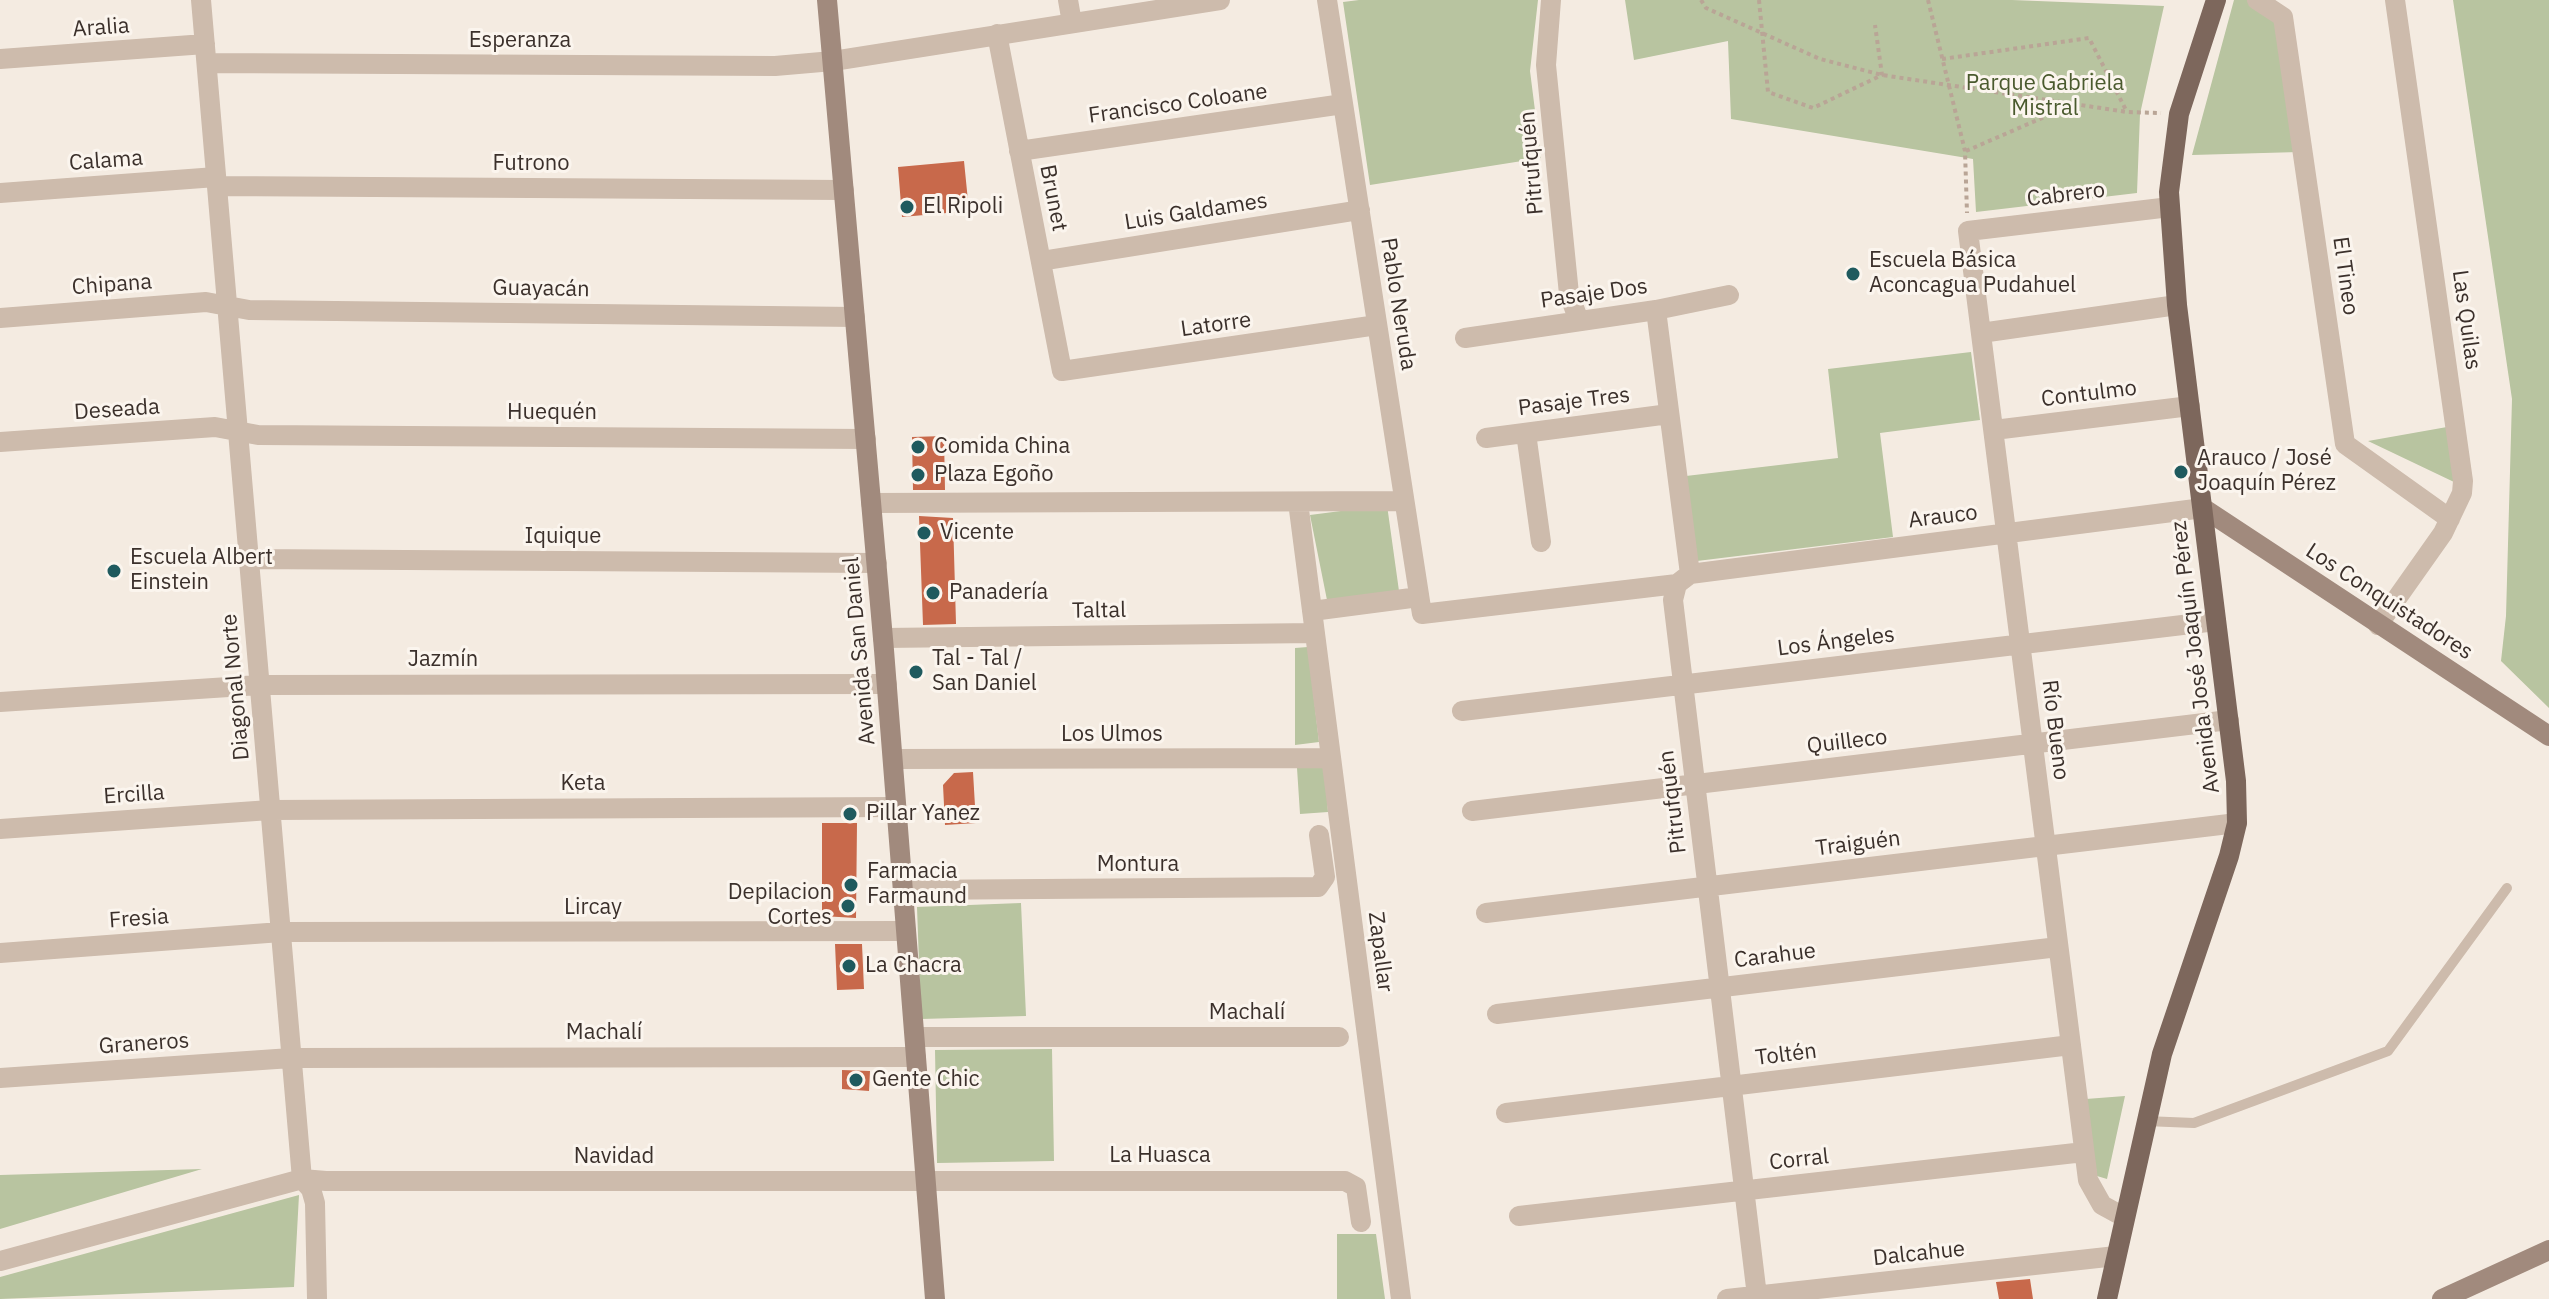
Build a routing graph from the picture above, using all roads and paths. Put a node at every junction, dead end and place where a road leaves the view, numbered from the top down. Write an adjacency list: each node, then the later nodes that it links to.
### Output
1 (201, 0): 17 (street, Diagonal Norte)
2 (827, 0): 20 (street, Avenida San Daniel)
3 (1068, 0): 13 (street)
4 (1220, 0): 13 (street, Esperanza)
5 (1327, 0): 23 (street, Pablo Neruda)
6 (1551, 0): 42 (street, Pitrufquén)
7 (1701, 0): 15 (path)
8 (1759, 0): 15 (path)
9 (1928, 0): 19 (path)
10 (2216, 0): 26 (main road, Avenida José Joaquín Pérez)
11 (2257, 0): 59 (street, El Tineo)
12 (2395, 0): 59 (street, Las Quilas)
13 (1072, 23): 16 (street, Esperanza)
14 (1875, 25): 21 (path)
15 (1761, 33): 21 (path); 21 (path)
16 (997, 34): 20 (street, Esperanza); 27 (street, Brunet)
17 (206, 54): 18 (street, Aralia); 20 (street, Esperanza); 29 (street, Diagonal Norte)
18 (0, 59)
19 (1942, 59): 22 (path); 25 (path)
20 (833, 61): 30 (street, Avenida San Daniel)
21 (1882, 75): 22 (path)
22 (1951, 86): 24 (path); 28 (path)
23 (1343, 104): 27 (street, Francisco Coloane); 33 (street, Pablo Neruda)
24 (2074, 104): 25 (path); 28 (path)
25 (2127, 112): 26 (path)
26 (2179, 114): 32 (main road, Avenida José Joaquín Pérez)
27 (1019, 151): 35 (street, Brunet)
28 (1965, 151): 34 (path)
29 (217, 182): 30 (street, Futrono); 31 (street, Calama); 38 (street, Diagonal Norte)
30 (844, 190): 40 (street, Avenida San Daniel)
31 (0, 193)
32 (2170, 207): 34 (street, Cabrero); 37 (main road, Avenida José Joaquín Pérez)
33 (1360, 210): 35 (street, Luis Galdames); 43 (street, Pablo Neruda)
34 (1968, 231): 44 (street, Río Bueno)
35 (1041, 261): 46 (street, Brunet)
36 (1729, 295): 39 (street, Pasaje Dos)
37 (2177, 305): 44 (street); 47 (main road, Avenida José Joaquín Pérez)
38 (227, 306): 40 (street, Guayacán); 41 (street, Chipana); 50 (street, Diagonal Norte)
39 (1656, 310): 42 (street, Pasaje Dos); 48 (street, Pitrufquén)
40 (855, 317): 53 (street, Avenida San Daniel)
41 (0, 318)
42 (1579, 321): 45 (street, Pasaje Dos)
43 (1377, 325): 46 (street, Latorre); 55 (street, Pablo Neruda)
44 (1981, 333): 49 (street, Río Bueno)
45 (1465, 338)
46 (1062, 371)
47 (2190, 406): 49 (street, Contulmo); 58 (main road, Avenida José Joaquín Pérez)
48 (1669, 414): 51 (street, Pasaje Tres); 64 (street, Pitrufquén)
49 (1994, 430): 60 (street, Río Bueno)
50 (238, 432): 53 (street, Huequén); 54 (street, Deseada); 62 (street, Diagonal Norte)
51 (1526, 433): 52 (street, Pasaje Tres); 61 (street)
52 (1486, 438)
53 (866, 439): 57 (street, Avenida San Daniel)
54 (0, 442)
55 (1404, 501): 56 (street); 65 (street, Pablo Neruda)
56 (1298, 502): 57 (street); 66 (street, Zapallar)
57 (871, 503): 63 (street, Avenida San Daniel)
58 (2203, 508): 60 (street, Arauco); 67 (main road, Avenida José Joaquín Pérez); 68 (street, Los Conquistadores)
59 (2450, 519): 68 (street, Las Quilas)
60 (2007, 533): 64 (street, Arauco); 71 (street, Río Bueno)
61 (1541, 542)
62 (249, 559): 63 (street, Iquique); 73 (street, Diagonal Norte)
63 (877, 563): 70 (street, Avenida San Daniel)
64 (1684, 579): 65 (street, Arauco); 74 (street, Pitrufquén)
65 (1421, 606): 66 (street)
66 (1312, 611): 69 (street, Zapallar)
67 (2216, 621): 71 (street, Los Ángeles); 77 (main road, Avenida José Joaquín Pérez)
68 (2378, 625): 78 (street, Los Conquistadores)
69 (1315, 633): 70 (street, Taltal); 80 (street, Zapallar)
70 (883, 638): 72 (street, Avenida San Daniel)
71 (2020, 645): 74 (street, Los Ángeles); 79 (street, Río Bueno)
72 (887, 684): 73 (street, Jazmín); 81 (street, Avenida San Daniel)
73 (259, 685): 75 (street, Jazmín); 84 (street, Diagonal Norte)
74 (1683, 685): 76 (street, Los Ángeles); 82 (street, Pitrufquén)
75 (0, 702)
76 (1462, 711)
77 (2229, 720): 79 (street, Quilleco); 86 (main road, Avenida José Joaquín Pérez)
78 (2549, 736)
79 (2033, 744): 82 (street, Quilleco); 89 (street, Río Bueno)
80 (1331, 758): 81 (street, Los Ulmos); 121 (street, Zapallar)
81 (893, 759): 83 (street, Avenida San Daniel)
82 (1695, 784): 85 (street, Quilleco); 90 (street, Pitrufquén)
83 (896, 807): 84 (street, Keta); 92 (street, Avenida San Daniel)
84 (270, 810): 87 (street, Ercilla); 95 (street, Diagonal Norte)
85 (1472, 811)
86 (2237, 823): 89 (street, Traiguén); 107 (main road, Avenida José Joaquín Pérez)
87 (0, 829)
88 (1319, 835): 92 (street, Montura)
89 (2046, 846): 90 (street, Traiguén); 96 (street, Río Bueno)
90 (1708, 886): 93 (street, Traiguén); 98 (street, Pitrufquén)
91 (2507, 888): 107 (lane)
92 (903, 890): 94 (street, Avenida San Daniel)
93 (1486, 913)
94 (906, 931): 95 (street, Lircay); 102 (street, Avenida San Daniel)
95 (281, 932): 97 (street, Fresia); 103 (street, Diagonal Norte)
96 (2058, 947): 98 (street, Carahue); 101 (street, Río Bueno)
97 (0, 953)
98 (1720, 987): 99 (street, Carahue); 105 (street, Pitrufquén)
99 (1497, 1014)
100 (1339, 1037): 102 (street, Machalí)
101 (2071, 1045): 105 (street, Toltén); 108 (street, Río Bueno)
102 (915, 1047): 103 (street, Machalí); 110 (street, Avenida San Daniel)
103 (291, 1058): 104 (street, Graneros); 109 (street, Diagonal Norte)
104 (0, 1078)
105 (1732, 1086): 106 (street, Toltén); 111 (street, Pitrufquén)
106 (1506, 1113)
107 (2145, 1121): 113 (main road, Avenida José Joaquín Pérez)
108 (2084, 1152): 111 (street, Corral); 113 (street, Río Bueno)
109 (302, 1179): 110 (street, Navidad); 117 (street); 119 (street, Diagonal Norte)
110 (926, 1179): 114 (street, La Huasca); 120 (street, Avenida San Daniel)
111 (1744, 1190): 112 (street, Corral); 118 (street, Pitrufquén)
112 (1519, 1216)
113 (2124, 1217): 116 (main road, Avenida José Joaquín Pérez)
114 (1361, 1222)
115 (2549, 1250): 124 (street)
116 (2116, 1256): 118 (street, Dalcahue); 123 (main road, Avenida José Joaquín Pérez)
117 (0, 1261)
118 (1757, 1296): 122 (street, Dalcahue)
119 (317, 1299)
120 (935, 1299)
121 (1401, 1299)
122 (1727, 1299)
123 (2107, 1299)
124 (2442, 1299)

